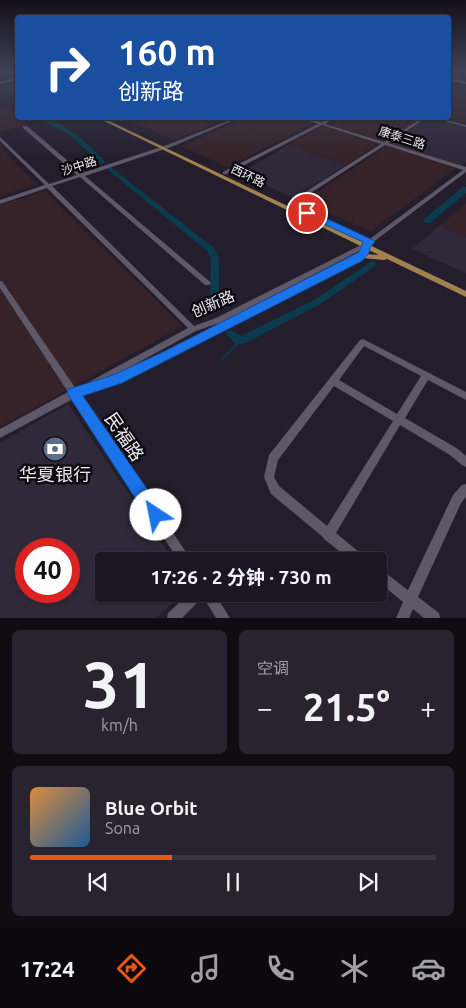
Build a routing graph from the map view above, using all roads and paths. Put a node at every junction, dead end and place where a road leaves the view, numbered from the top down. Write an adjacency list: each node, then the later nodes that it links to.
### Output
1 (104, 120): 14 (main road, 西环路)
2 (112, 120): 14 (main road, 西环路)
3 (227, 120): 14 (street)
4 (232, 120): 14 (street)
5 (309, 120): 9 (street, 康泰三路)
6 (330, 120): 9 (street)
7 (421, 120): 13 (street)
8 (444, 120): 10 (street)
9 (322, 124): 13 (street, 康泰三路); 17 (street)
10 (466, 126)
11 (25, 127): 16 (street)
12 (0, 138): 18 (street)
13 (384, 143): 15 (street, 康泰三路); 20 (street)
14 (165, 147): 16 (street, 沙中路); 17 (main road, 西环路); 21 (main road, 西环路)
15 (466, 170): 21 (street, 创新路)
16 (81, 174): 18 (street, 沙中路); 25 (street)
17 (225, 174): 20 (main road, 西环路)
18 (47, 185): 19 (street, 沙中路); 28 (street)
19 (0, 200)
20 (290, 204): 21 (main road, 西环路)
21 (367, 244): 23 (main road, 西环路); 26 (main road, 西环路); 28 (street, 创新路); 31 (street, 创新路)
22 (365, 256): 23 (main road)
23 (399, 262): 27 (main road, 西环路)
24 (0, 283): 31 (street, 民福路)
25 (207, 284)
26 (466, 288)
27 (466, 294)
28 (193, 329): 31 (street, 创新路)
29 (426, 375): 30 (street); 32 (street); 33 (street)
30 (333, 381): 33 (street); 37 (street)
31 (74, 393): 34 (street, 创新路); 38 (street, 民福路)
32 (466, 396)
33 (399, 419): 35 (street); 37 (street)
34 (0, 434)
35 (466, 462)
36 (466, 489): 41 (street)
37 (328, 535): 39 (street)
38 (180, 552)
39 (350, 552)
40 (387, 581): 41 (street)
41 (410, 600): 46 (street); 47 (street)
42 (189, 602): 44 (street)
43 (213, 602): 45 (street)
44 (172, 618)
45 (224, 618)
46 (402, 618)
47 (434, 618)

